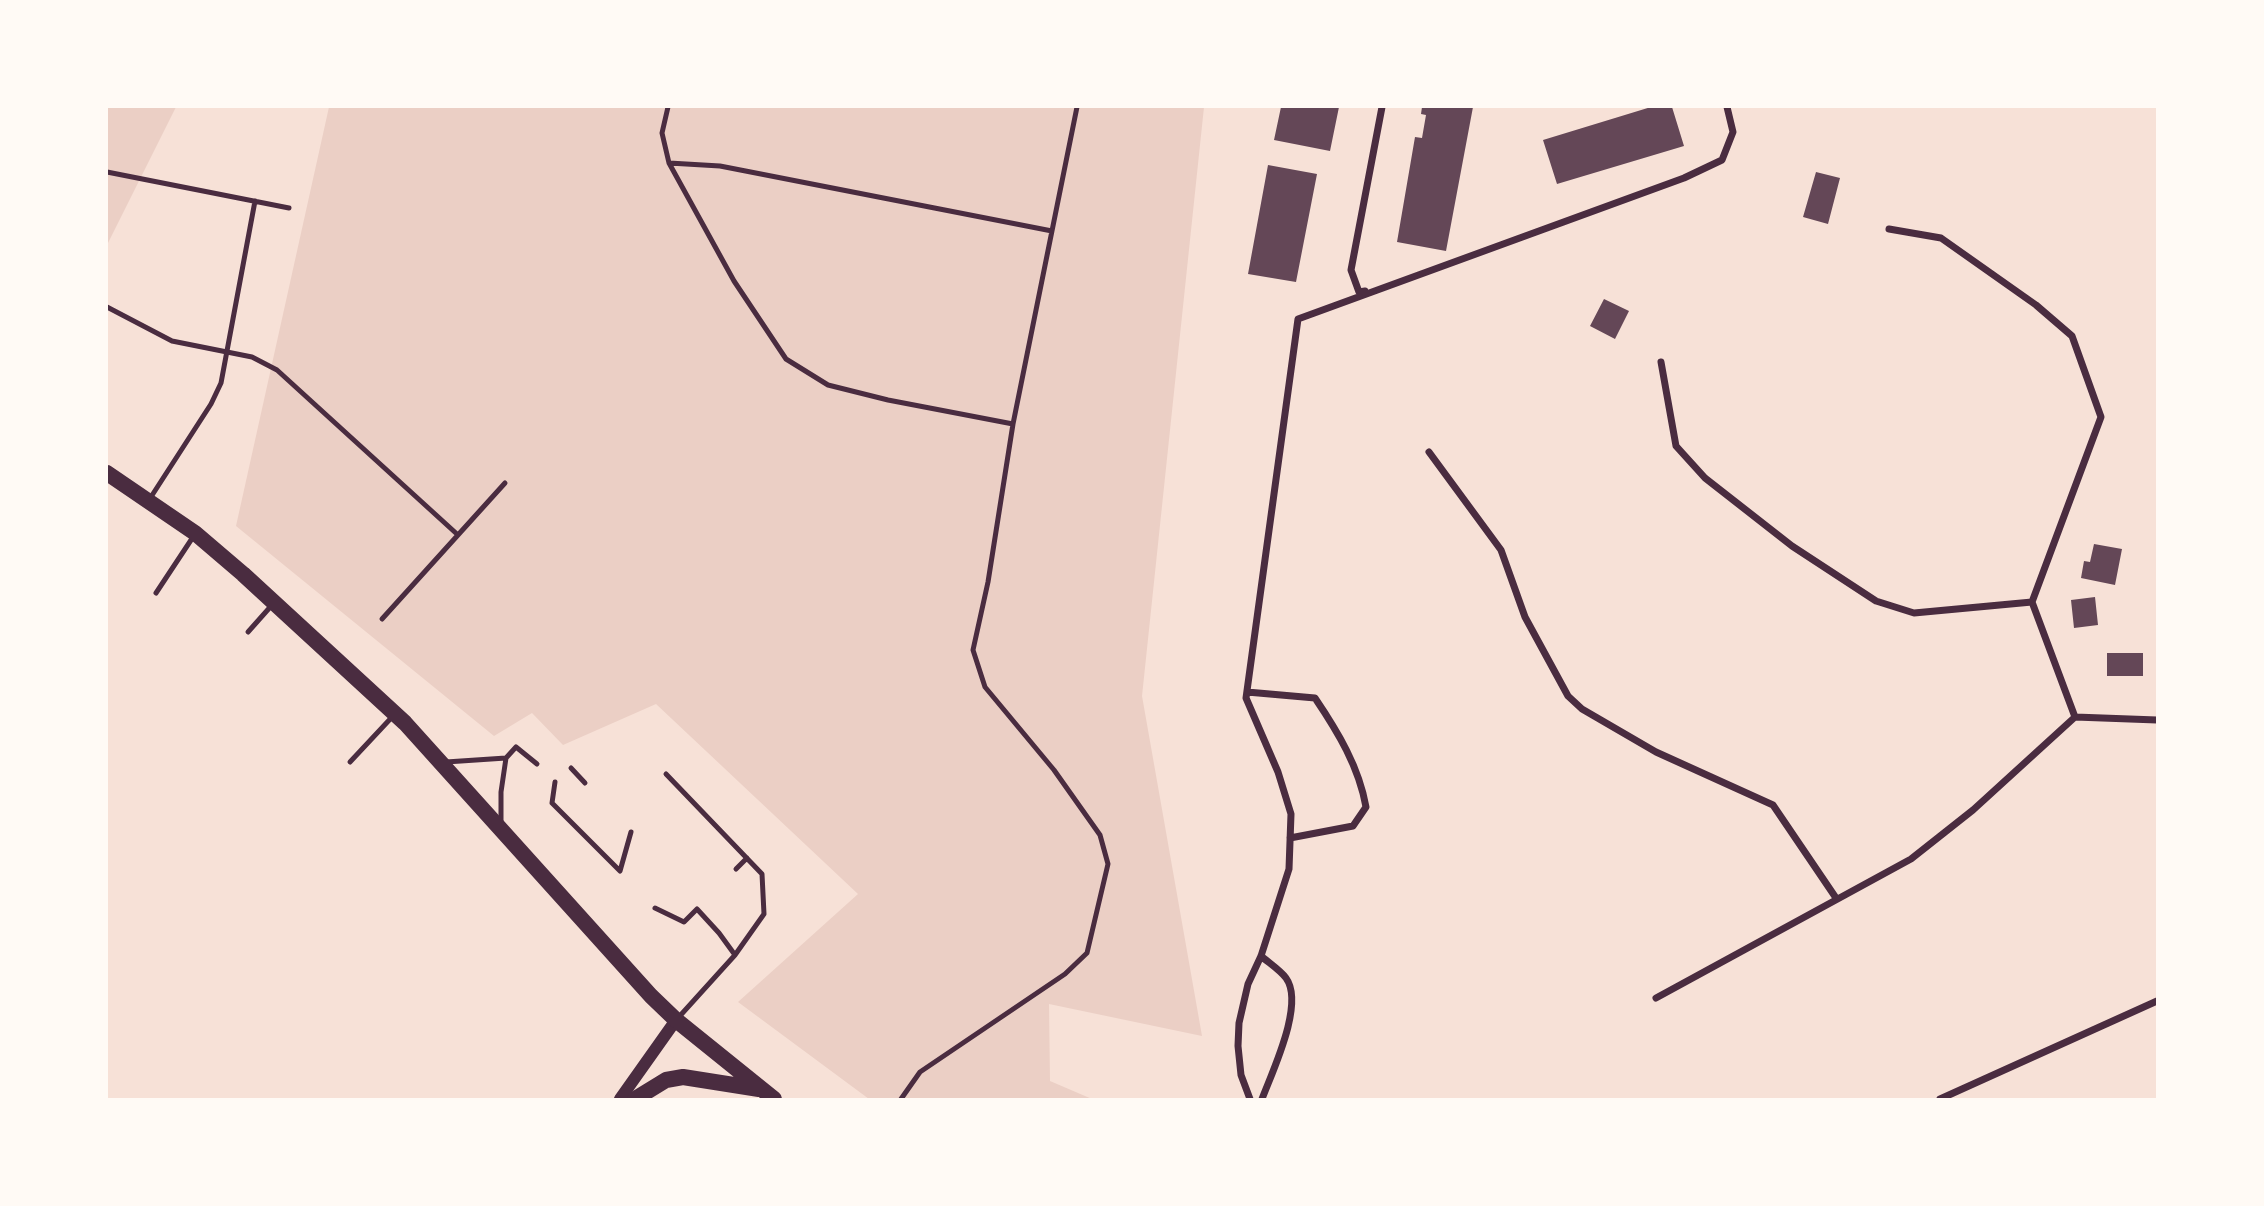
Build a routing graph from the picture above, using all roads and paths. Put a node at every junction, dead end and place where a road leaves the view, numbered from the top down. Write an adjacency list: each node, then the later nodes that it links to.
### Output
1 (668, 107): 5 (lane)
2 (1077, 107): 10 (lane)
3 (1382, 107): 11 (street)
4 (1727, 107): 11 (street)
5 (669, 163): 10 (lane); 15 (lane)
6 (107, 172): 7 (lane)
7 (256, 201): 8 (lane); 13 (lane)
8 (289, 208)
9 (1889, 229): 23 (street)
10 (1052, 231): 15 (lane)
11 (1376, 290): 27 (street)
12 (107, 307): 13 (lane)
13 (229, 351): 19 (lane); 21 (lane)
14 (1661, 362): 23 (street)
15 (1013, 424): 54 (lane)
16 (1429, 452): 44 (street)
17 (107, 473): 19 (main road)
18 (505, 483): 21 (lane)
19 (148, 501): 20 (main road)
20 (195, 533): 22 (lane); 24 (main road)
21 (458, 535): 25 (lane)
22 (156, 593)
23 (2032, 602): 29 (street)
24 (275, 603): 26 (lane); 28 (main road)
25 (382, 619)
26 (248, 632)
27 (1247, 692): 41 (street); 41 (street)
28 (395, 714): 32 (lane); 33 (main road)
29 (2075, 718): 30 (street); 44 (street)
30 (2157, 720)
31 (506, 758): 33 (lane); 34 (lane); 39 (lane)
32 (350, 762)
33 (440, 762): 39 (main road)
34 (537, 764)
35 (570, 768): 38 (lane)
36 (666, 774): 42 (lane)
37 (555, 782): 40 (lane)
38 (584, 783)
39 (501, 830): 50 (main road)
40 (631, 832)
41 (1290, 838): 47 (street)
42 (747, 858): 43 (lane); 46 (lane)
43 (736, 869)
44 (1836, 898): 48 (street)
45 (655, 908): 46 (lane)
46 (735, 955): 50 (lane)
47 (1261, 956): 55 (street); 56 (street)
48 (1656, 998)
49 (2157, 1001): 57 (street)
50 (676, 1020): 51 (main road); 52 (street)
51 (768, 1094): 53 (main road)
52 (620, 1099)
53 (635, 1099)
54 (901, 1099)
55 (1250, 1099)
56 (1262, 1099)
57 (1940, 1099)

